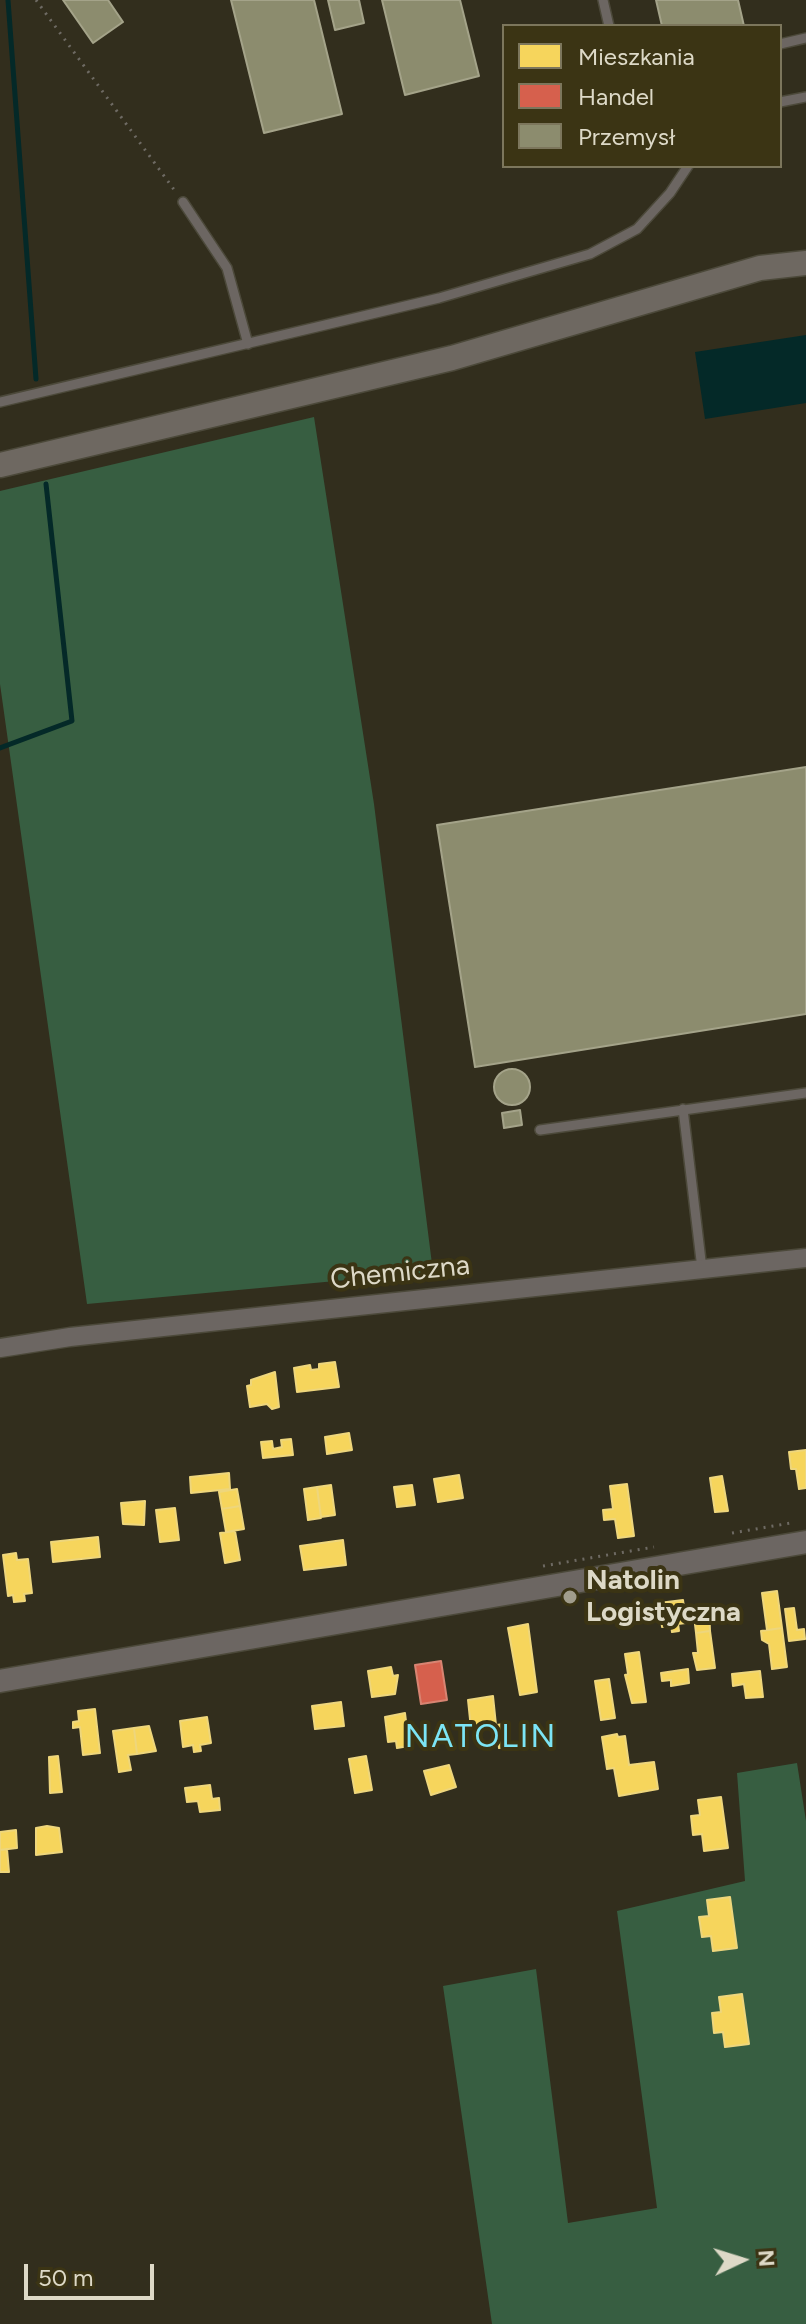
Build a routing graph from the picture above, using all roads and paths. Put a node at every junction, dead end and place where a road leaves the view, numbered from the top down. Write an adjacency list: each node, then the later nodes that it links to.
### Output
1 (36, 0): 9 (path)
2 (603, 0): 3 (lane)
3 (609, 24)
4 (806, 38): 5 (lane)
5 (782, 44)
6 (806, 97): 7 (lane)
7 (782, 102)
8 (687, 168): 13 (lane)
9 (183, 202): 13 (lane)
10 (806, 245): 12 (main road)
11 (806, 263): 12 (main road)
12 (760, 268): 15 (main road)
13 (248, 344): 14 (lane)
14 (0, 402)
15 (0, 465)
16 (806, 1093): 17 (lane)
17 (683, 1109): 18 (lane); 20 (lane)
18 (540, 1130)
19 (806, 1258): 20 (street, Chemiczna)
20 (702, 1269): 21 (street, Chemiczna)
21 (0, 1348)
22 (806, 1542): 23 (street)
23 (0, 1681)

